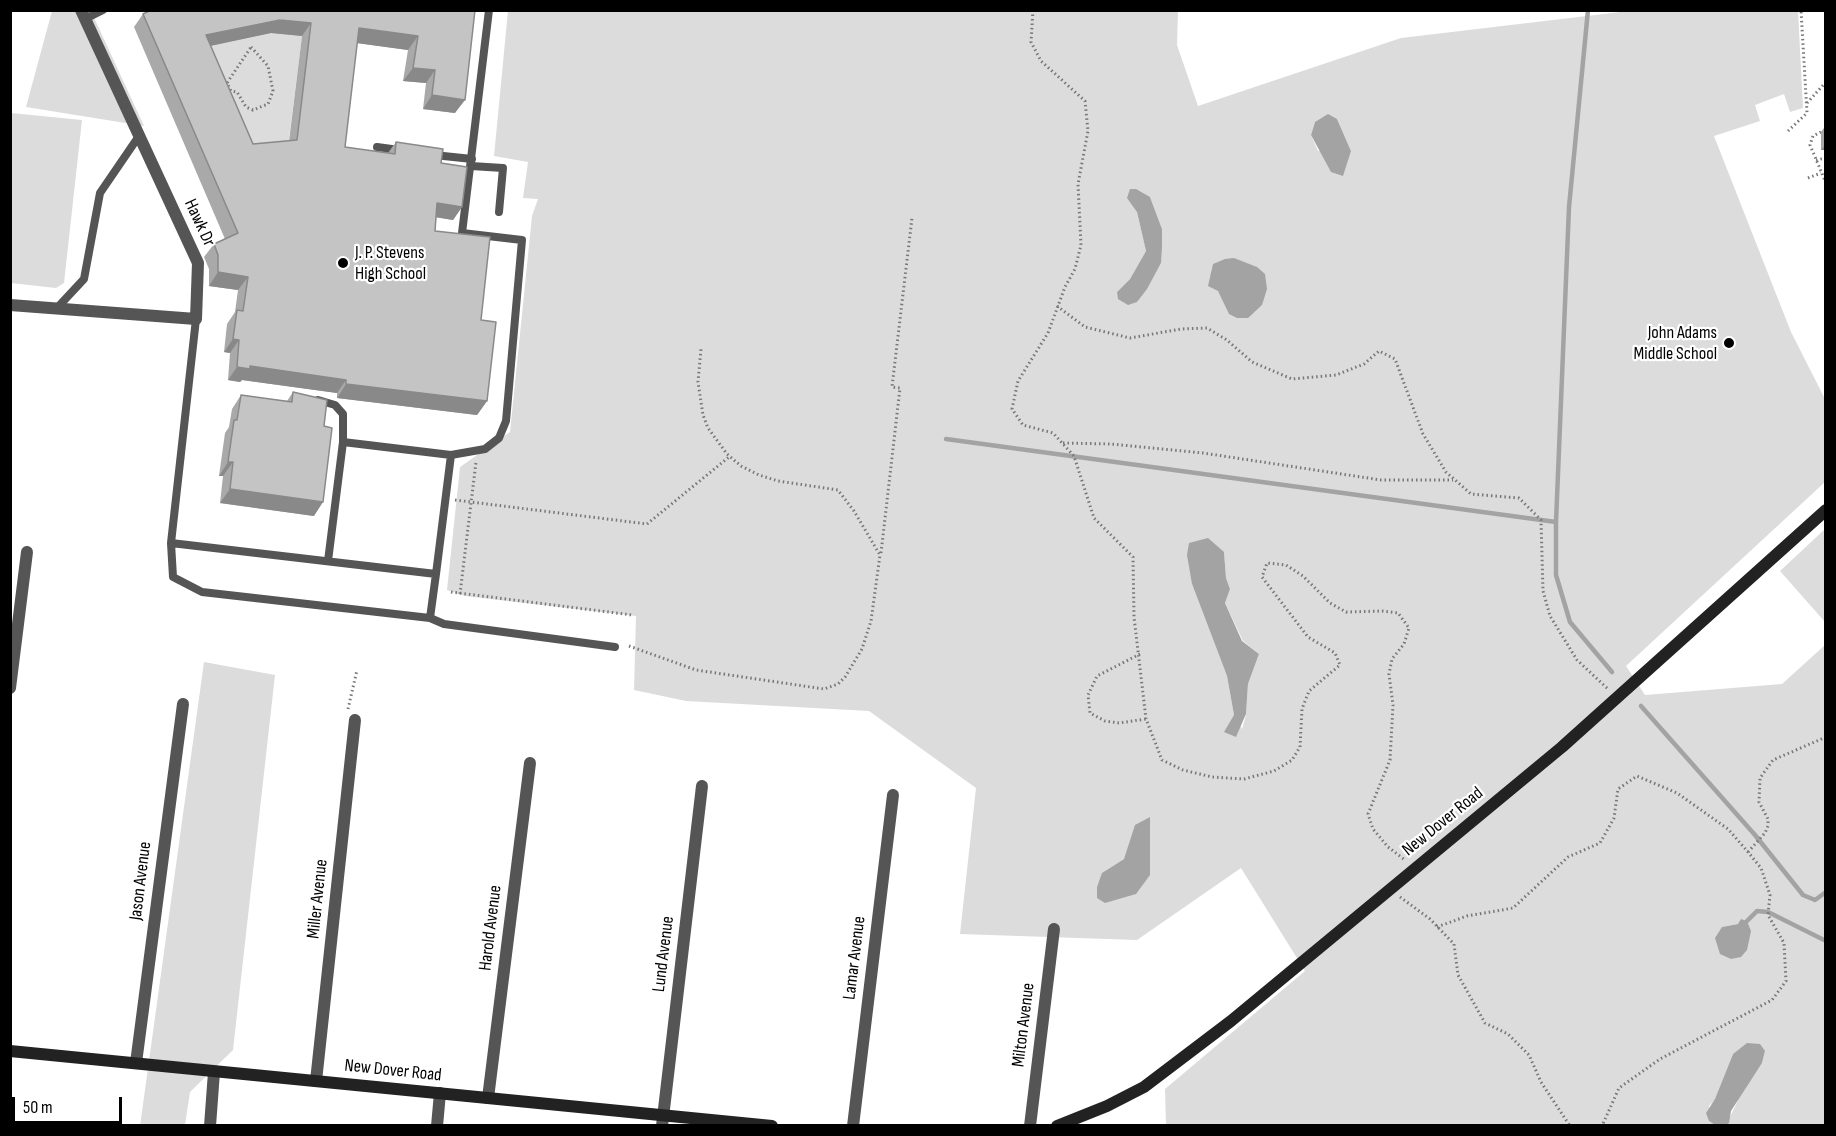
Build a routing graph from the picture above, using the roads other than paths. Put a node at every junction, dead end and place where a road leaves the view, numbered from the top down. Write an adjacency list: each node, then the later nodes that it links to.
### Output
1 (104, 10): 3 (lane)
2 (489, 10): 8 (lane)
3 (83, 15): 4 (street, Hawk Dr)
4 (139, 136): 11 (lane); 12 (street, Hawk Dr)
5 (377, 147): 6 (lane)
6 (412, 152)
7 (424, 153): 8 (lane)
8 (471, 163): 9 (lane); 15 (lane)
9 (499, 212)
10 (10, 305): 11 (street)
11 (57, 308): 12 (street)
12 (196, 320): 17 (lane)
13 (313, 399): 14 (lane)
14 (343, 442): 15 (lane); 19 (lane)
15 (451, 455): 20 (lane)
16 (1826, 510): 43 (street, New Dover Road)
17 (171, 543): 19 (lane); 21 (lane)
18 (27, 552): 23 (street)
19 (328, 561): 20 (lane)
20 (436, 574): 21 (lane)
21 (430, 618): 22 (lane)
22 (615, 647)
23 (12, 668): 24 (street)
24 (10, 688)
25 (183, 704): 32 (street, Jason Avenue)
26 (350, 720): 34 (street, Miller Avenue)
27 (530, 763): 36 (street, Harold Avenue)
28 (702, 786): 37 (street, Lund Avenue)
29 (893, 795): 41 (street, Lamar Avenue)
30 (1054, 929): 42 (street, Milton Avenue)
31 (10, 1051): 32 (street, New Dover Road)
32 (136, 1064): 33 (street, New Dover Road)
33 (214, 1072): 34 (street, New Dover Road); 38 (street)
34 (316, 1081): 35 (street, New Dover Road)
35 (440, 1093): 36 (street, New Dover Road); 39 (street)
36 (488, 1098): 37 (street, New Dover Road)
37 (663, 1120): 40 (street, New Dover Road)
38 (210, 1125)
39 (437, 1125)
40 (772, 1125)
41 (853, 1125)
42 (1030, 1125)
43 (1057, 1125)

